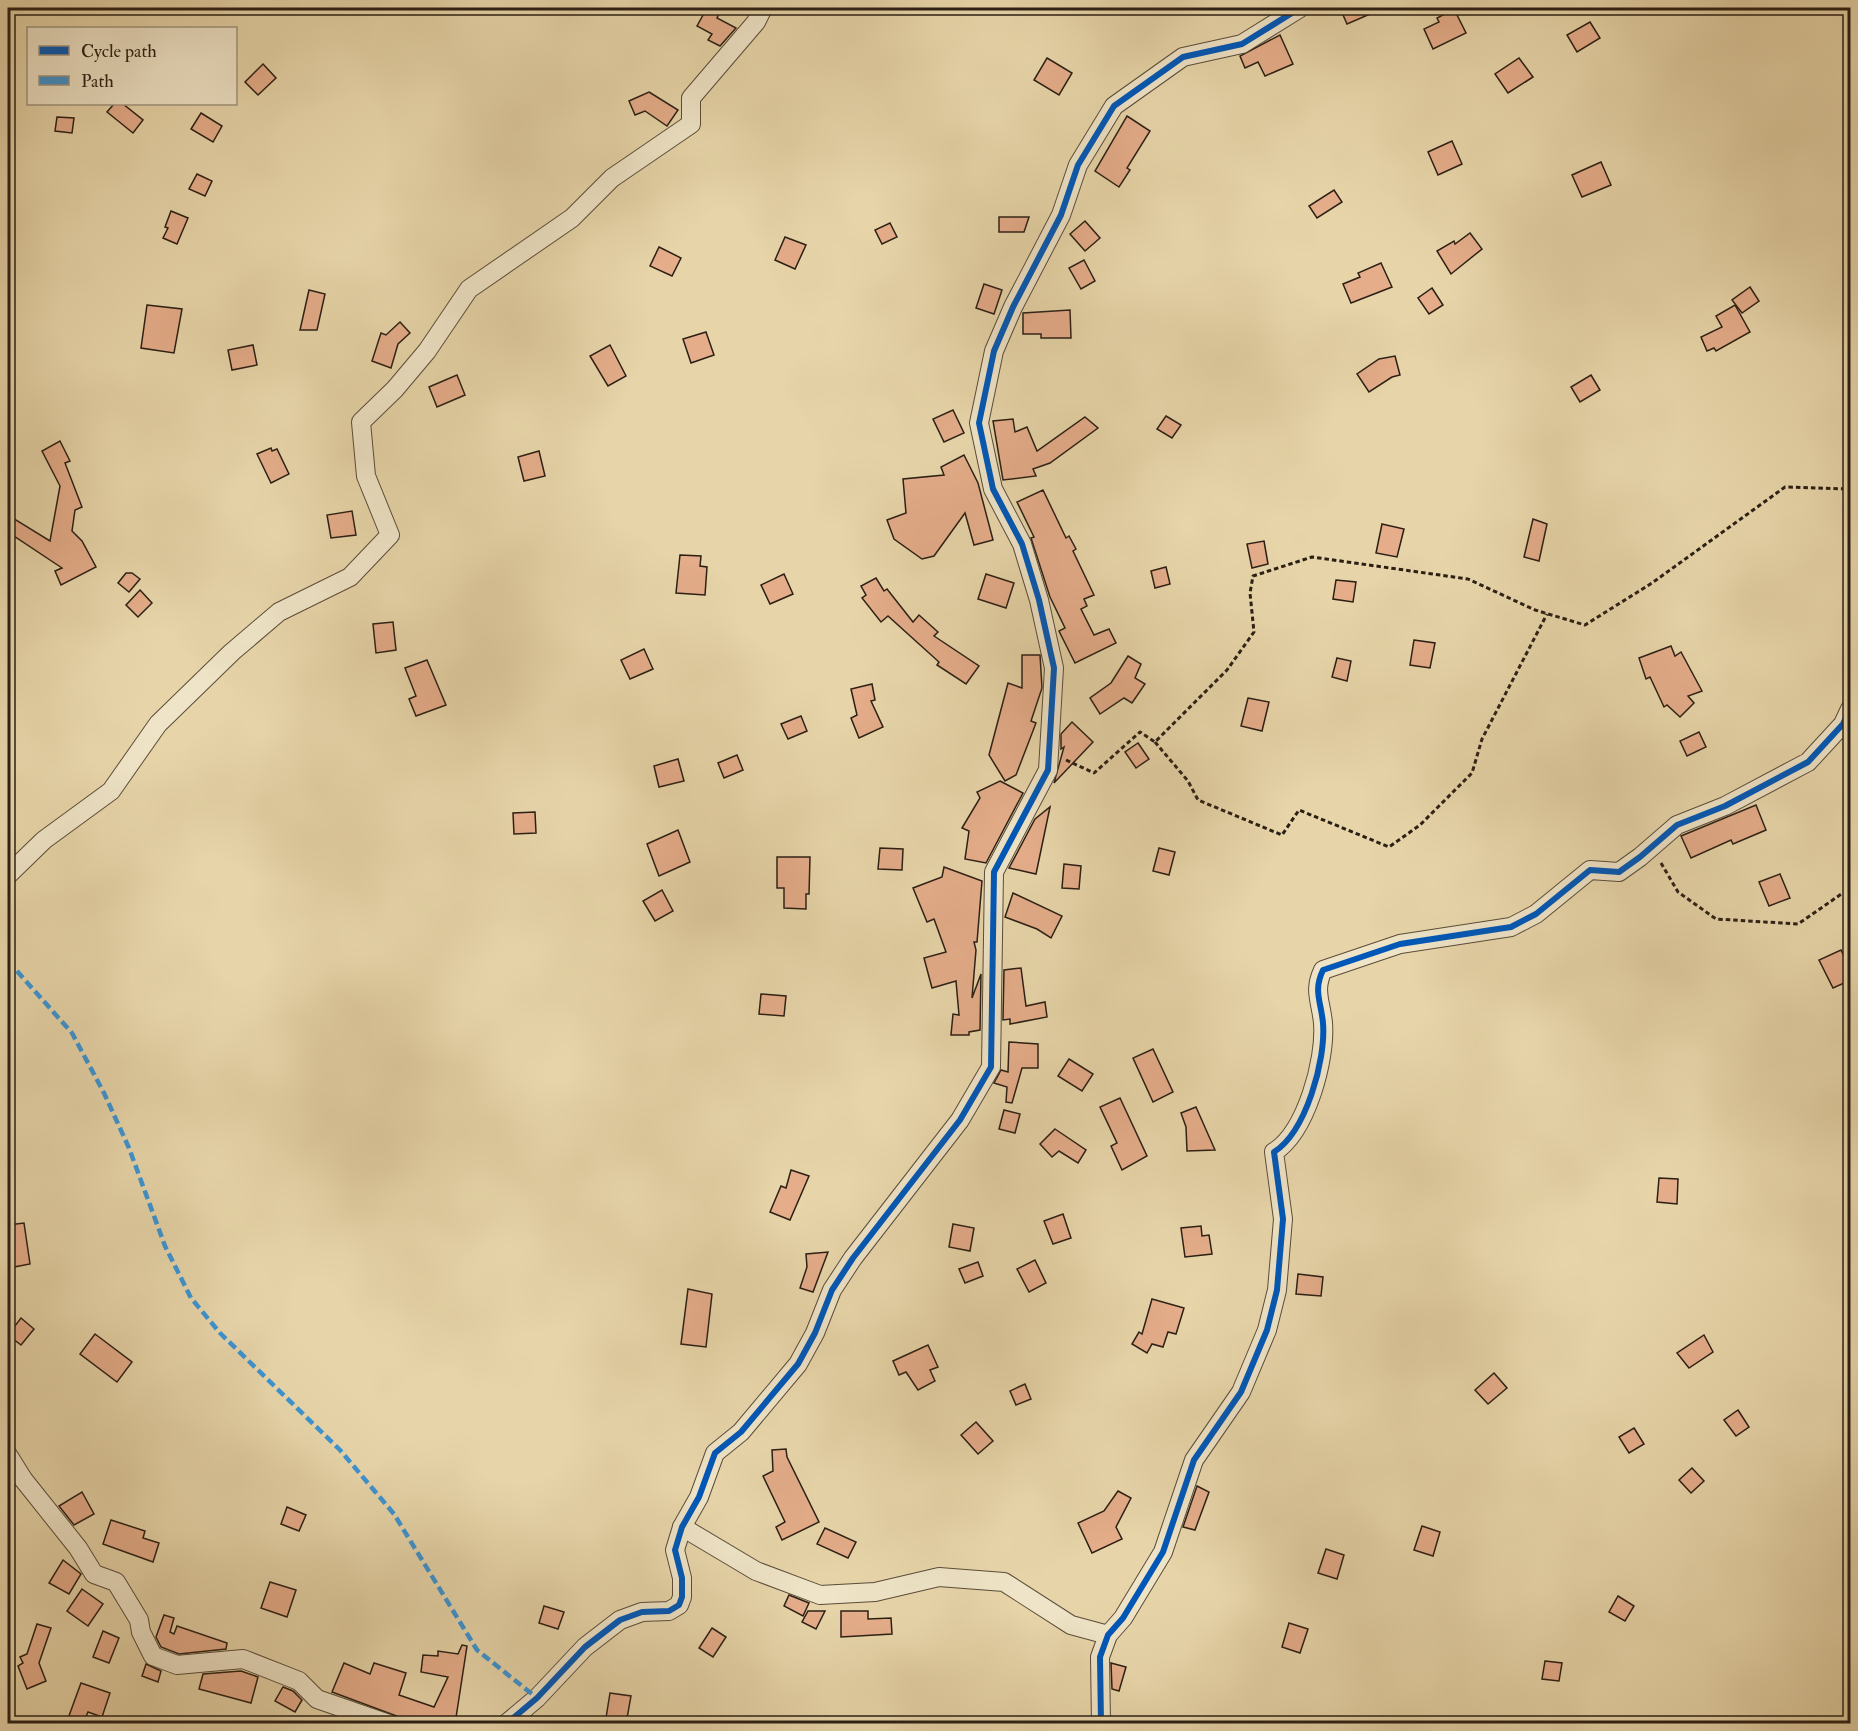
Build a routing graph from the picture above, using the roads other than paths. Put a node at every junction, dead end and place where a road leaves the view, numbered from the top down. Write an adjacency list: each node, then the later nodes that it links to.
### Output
1 (763, 8): 4 (street)
2 (1300, 8): 6 (street)
3 (1851, 709): 7 (street)
4 (8, 875)
5 (8, 1455): 8 (street)
6 (682, 1527): 7 (street); 9 (street)
7 (1108, 1635): 10 (street)
8 (389, 1724)
9 (506, 1724)
10 (1101, 1724)

